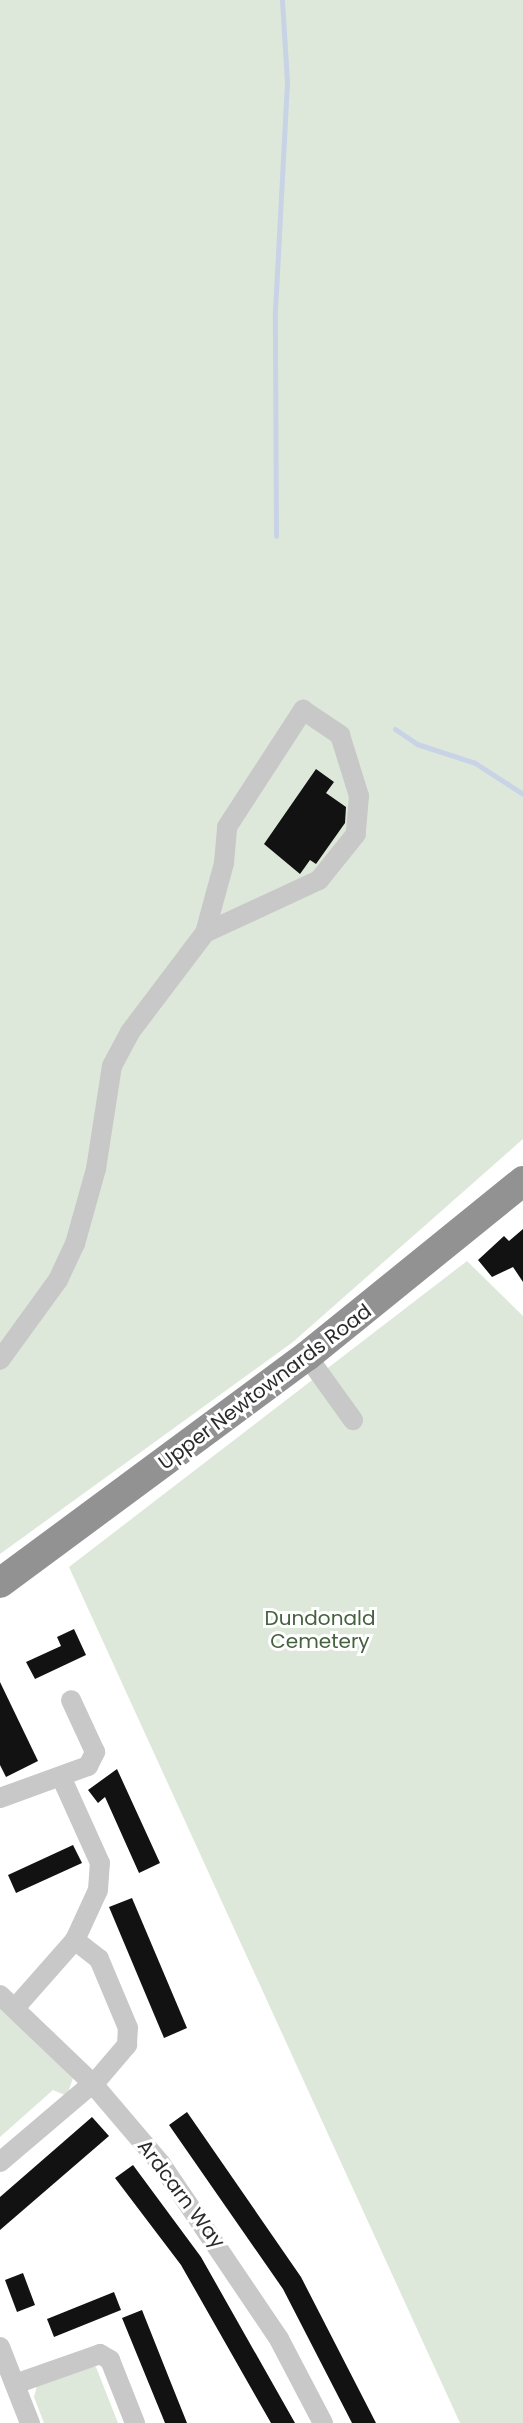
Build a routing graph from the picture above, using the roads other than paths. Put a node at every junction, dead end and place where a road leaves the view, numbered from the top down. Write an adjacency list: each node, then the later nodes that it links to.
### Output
1 (205, 933): 1 (street); 4 (street)
2 (523, 1181): 3 (highway, Upper Newtownards Road)
3 (307, 1356): 5 (street); 6 (highway, Upper Newtownards Road)
4 (0, 1360)
5 (353, 1420)
6 (0, 1583)
7 (71, 1700): 8 (street)
8 (62, 1779): 9 (street); 10 (street)
9 (0, 1798)
10 (75, 1941): 12 (street); 13 (street)
11 (0, 1995): 12 (street, Ardcarn Way)
12 (15, 2008): 13 (street, Ardcarn Way)
13 (93, 2084): 14 (street); 19 (street, Ardcarn Way)
14 (0, 2162)
15 (0, 2347): 16 (street)
16 (15, 2384): 17 (street); 18 (street)
17 (30, 2423)
18 (135, 2423)
19 (323, 2423)

